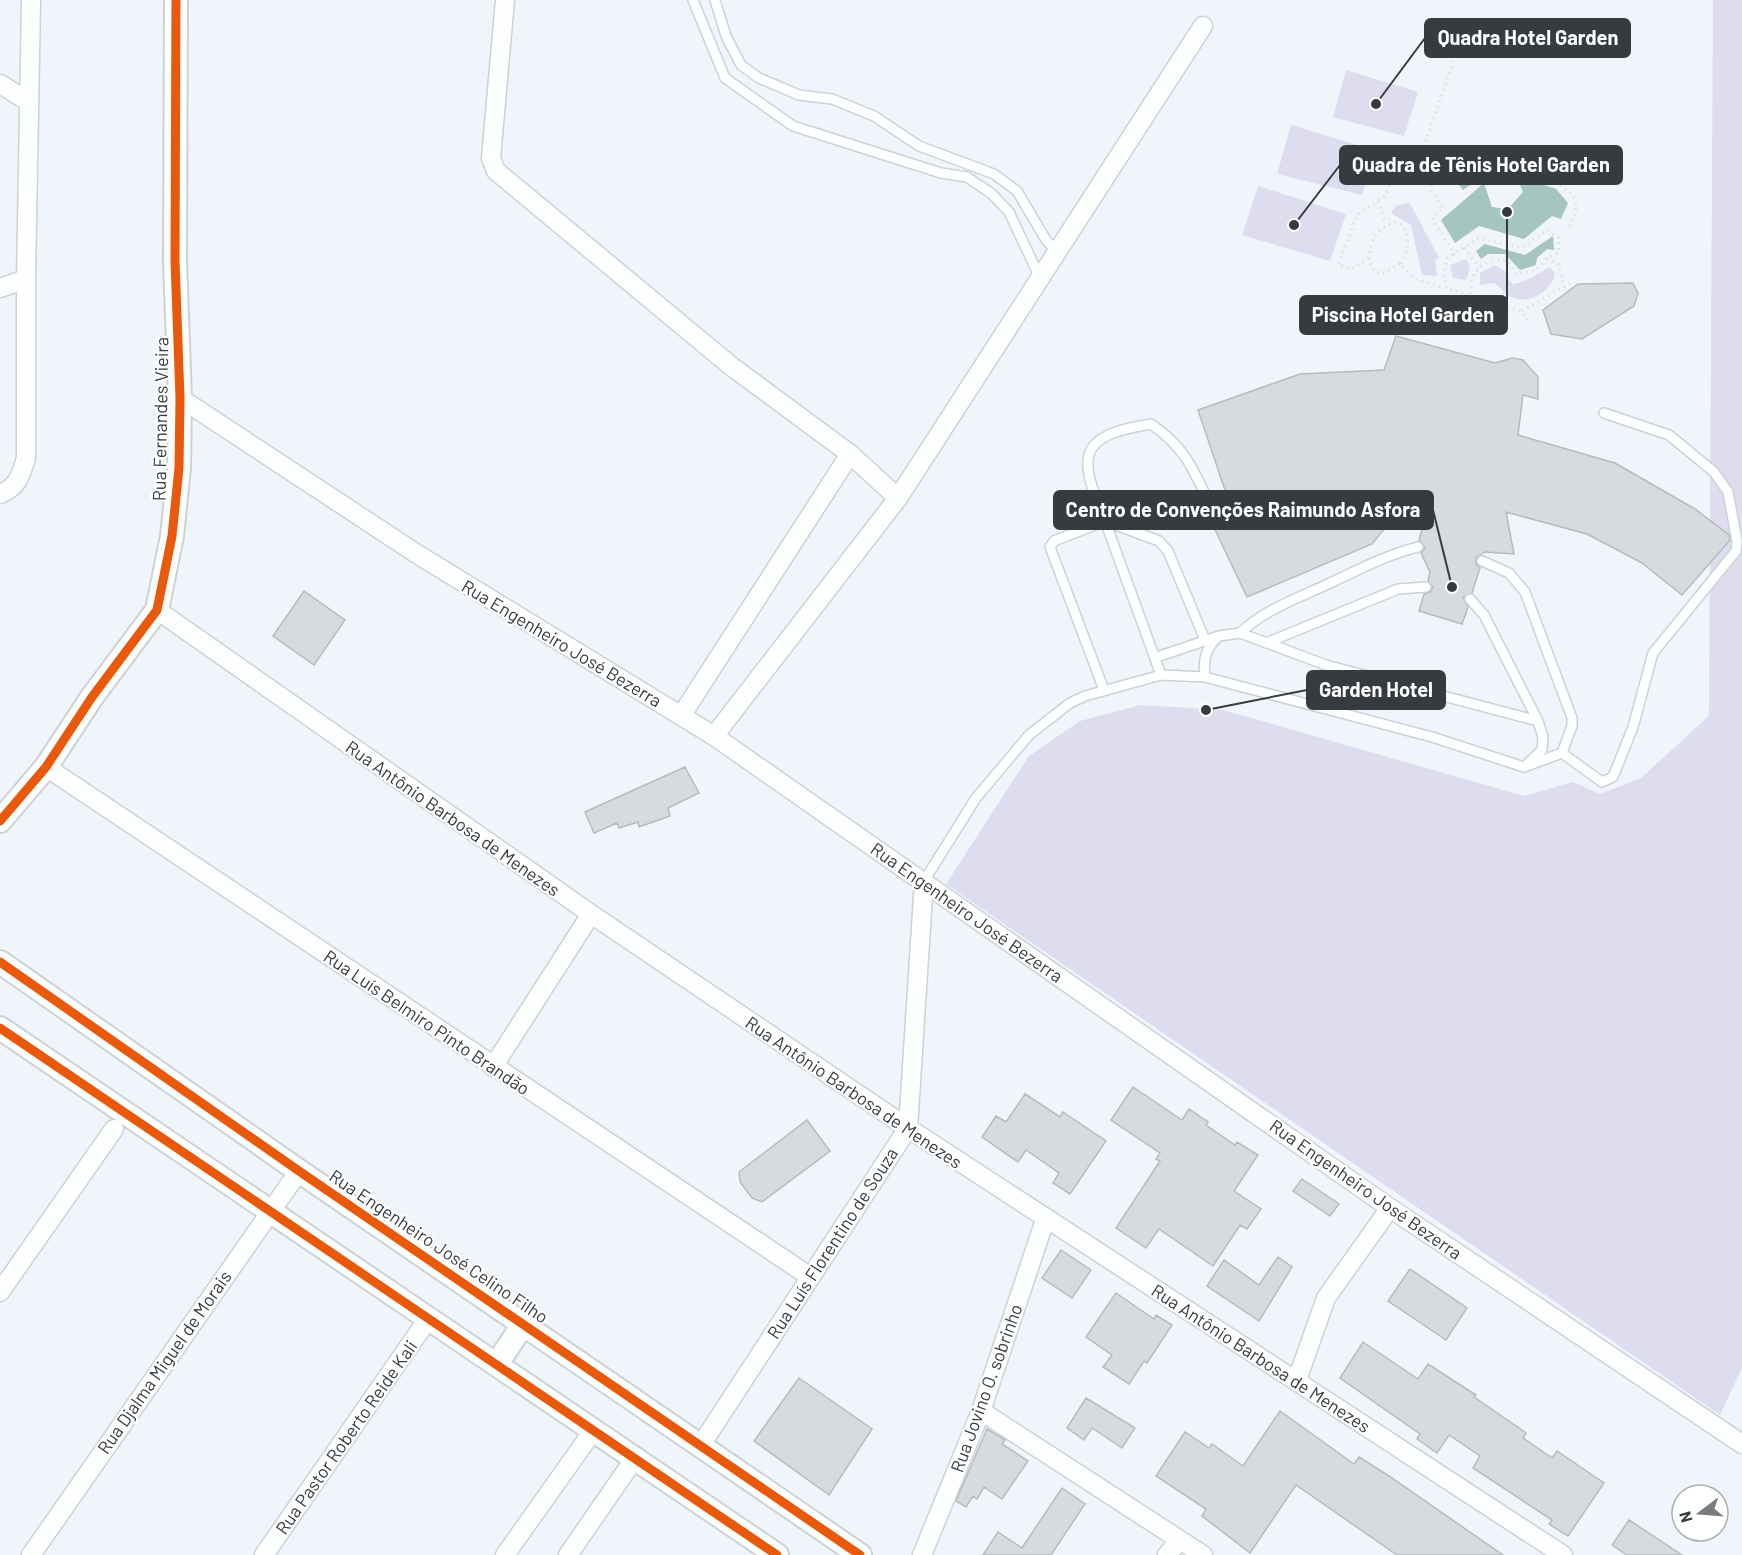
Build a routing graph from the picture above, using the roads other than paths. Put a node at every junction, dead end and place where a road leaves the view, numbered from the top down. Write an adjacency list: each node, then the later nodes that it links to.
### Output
1 (31, 0): 8 (street)
2 (176, 0): 13 (street, Rua Fernandes Vieira)
3 (505, 0): 15 (street)
4 (693, 0): 10 (lane)
5 (715, 0): 9 (lane)
6 (1203, 26): 9 (street)
7 (0, 84): 8 (street)
8 (29, 102): 11 (street)
9 (1057, 252): 10 (street)
10 (1040, 278): 17 (street)
11 (26, 279): 12 (street); 16 (street)
12 (0, 288)
13 (180, 398): 24 (street, Rua Fernandes Vieira); 33 (street, Rua Engenheiro José Bezerra)
14 (1604, 413): 36 (lane)
15 (850, 454): 17 (street); 33 (street)
16 (0, 495)
17 (898, 498): 35 (street)
18 (1211, 507): 19 (lane)
19 (1105, 521): 27 (lane); 29 (lane); 32 (lane)
20 (1418, 548): 25 (lane)
21 (1482, 561): 36 (lane)
22 (1426, 587): 28 (lane)
23 (1470, 599): 34 (lane)
24 (157, 610): 37 (street, Rua Fernandes Vieira); 41 (street, Rua Antônio Barbosa de Menezes)
25 (1240, 633): 26 (lane); 28 (lane)
26 (1219, 636): 27 (lane); 31 (lane)
27 (1205, 640): 29 (lane)
28 (1266, 643): 34 (lane)
29 (1156, 657): 30 (lane)
30 (1161, 675): 31 (lane); 32 (lane)
31 (1205, 677): 38 (lane)
32 (1104, 690): 40 (lane)
33 (681, 716): 35 (street, Rua Engenheiro José Bezerra)
34 (1538, 721): 38 (lane)
35 (714, 736): 40 (street, Rua Engenheiro José Bezerra)
36 (1562, 753): 38 (lane)
37 (46, 767): 39 (street, Rua Fernandes Vieira); 44 (street, Rua Luís Belmiro Pinto Brandão)
38 (1524, 767)
39 (0, 821)
40 (924, 881): 45 (street, Rua Luís Florentino de Souza); 48 (street, Rua Engenheiro José Bezerra)
41 (591, 914): 44 (street); 45 (street, Rua Antônio Barbosa de Menezes)
42 (0, 962): 47 (street, Rua Engenheiro José Celino Filho)
43 (0, 1028): 49 (street)
44 (493, 1067): 51 (street, Rua Luís Belmiro Pinto Brandão)
45 (908, 1128): 50 (street, Rua Antônio Barbosa de Menezes); 51 (street, Rua Luís Florentino de Souza)
46 (114, 1129): 52 (street)
47 (299, 1171): 49 (street, Rua Djalma Miguel de Morais); 54 (street, Rua Engenheiro José Celino Filho)
48 (1390, 1208): 56 (street); 59 (street, Rua Engenheiro José Bezerra)
49 (268, 1212): 53 (street); 63 (street, Rua Djalma Miguel de Morais)
50 (1046, 1220): 56 (street, Rua Antônio Barbosa de Menezes); 57 (street, Rua Jovino O. sobrinho)
51 (809, 1276): 60 (street, Rua Luís Florentino de Souza)
52 (0, 1293)
53 (428, 1319): 55 (street); 64 (street, Rua Pastor Roberto Reide Kali)
54 (524, 1323): 55 (street); 60 (street, Rua Engenheiro José Celino Filho)
55 (497, 1364): 58 (street)
56 (1297, 1380): 72 (street, Rua Antônio Barbosa de Menezes)
57 (981, 1411): 62 (street); 69 (street, Rua Jovino O. sobrinho)
58 (593, 1431): 61 (street); 65 (street)
59 (1742, 1444)
60 (701, 1445): 68 (street, Rua Engenheiro José Celino Filho)
61 (635, 1458): 66 (street); 67 (street)
62 (1180, 1540): 70 (street); 71 (street)
63 (31, 1555)
64 (264, 1555)
65 (506, 1555)
66 (568, 1555)
67 (777, 1555)
68 (860, 1555)
69 (922, 1555)
70 (1167, 1555)
71 (1203, 1555)
72 (1563, 1555)

